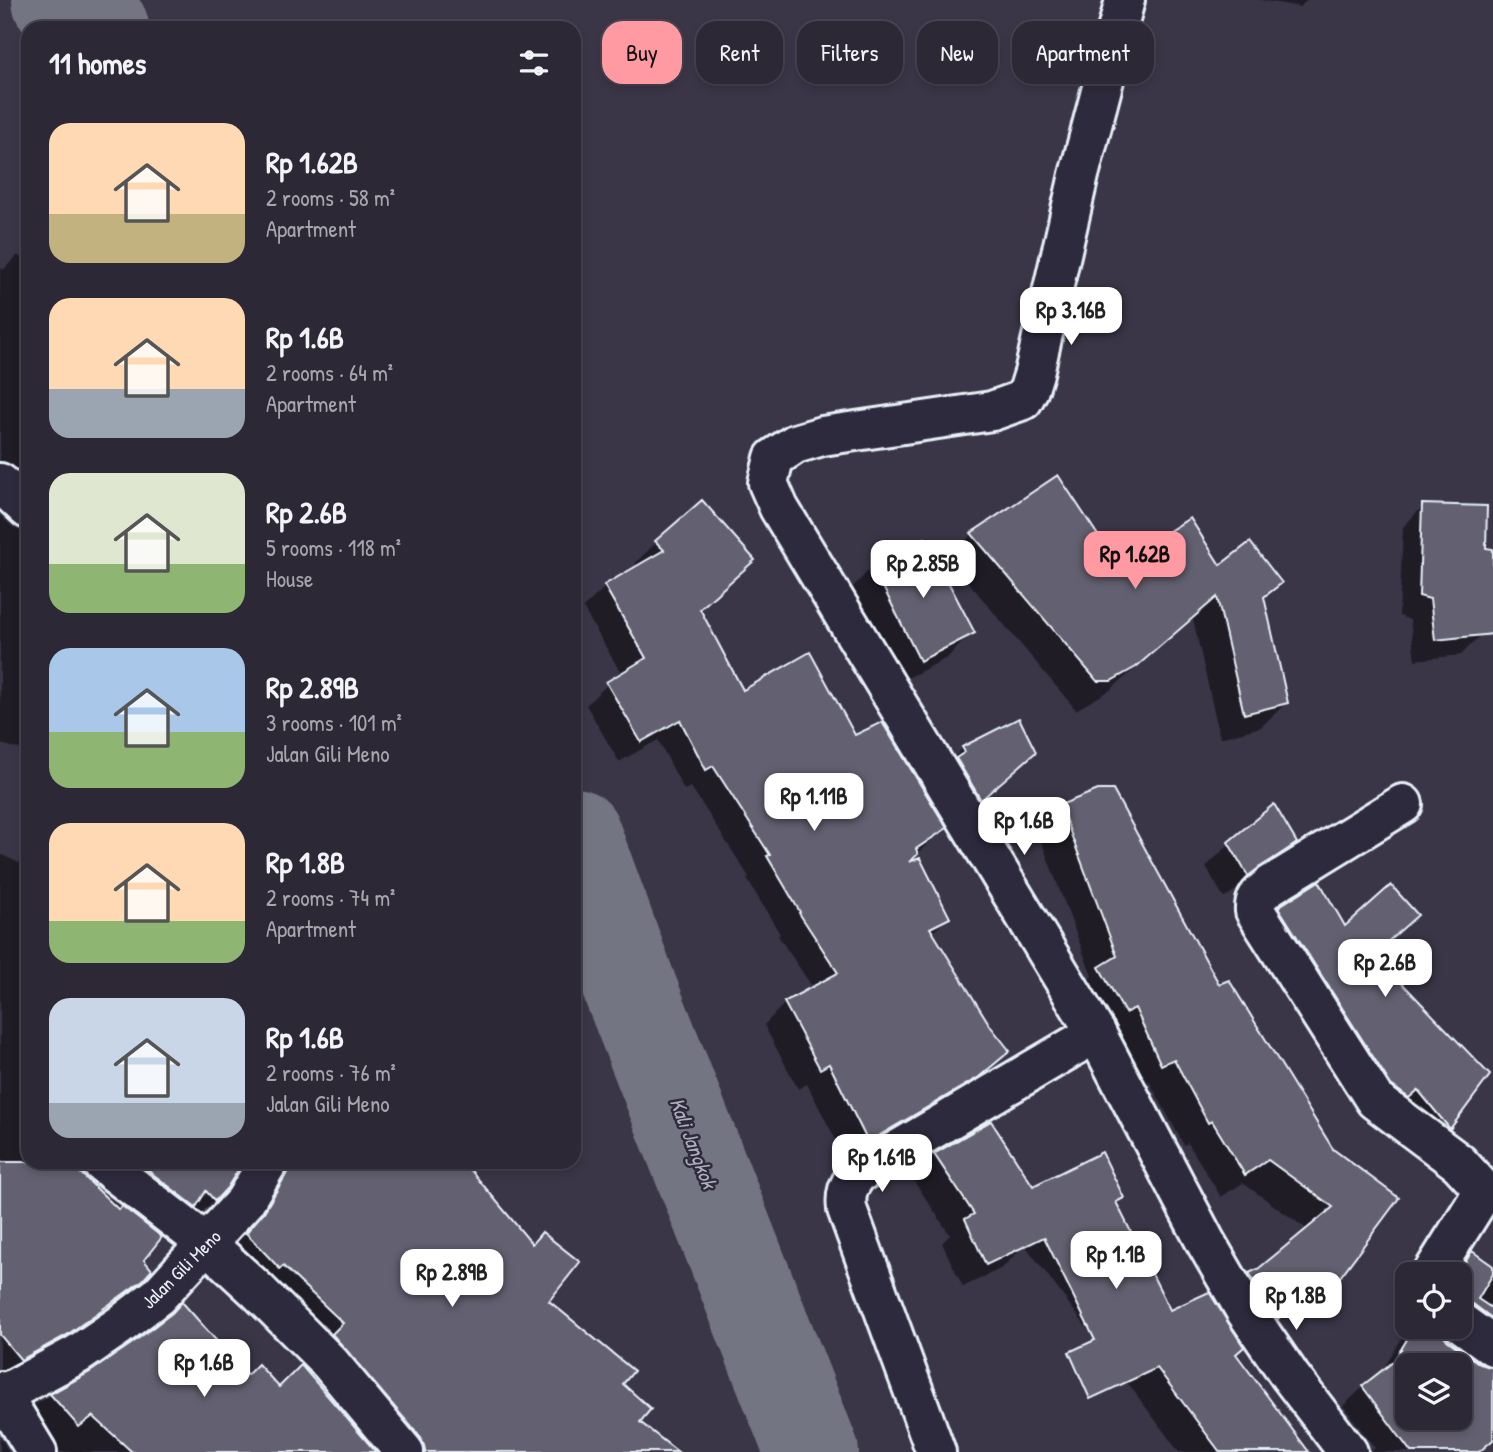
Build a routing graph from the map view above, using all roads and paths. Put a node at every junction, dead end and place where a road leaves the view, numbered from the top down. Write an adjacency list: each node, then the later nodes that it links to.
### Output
1 (1125, 0): 5 (street)
2 (0, 482): 3 (street)
3 (21, 502)
4 (1402, 804): 9 (street)
5 (1096, 1033): 15 (street); 16 (street)
6 (110, 1169): 8 (street)
7 (264, 1169): 8 (street, Jalan Gili Meno)
8 (207, 1244): 12 (street, Jalan Gili Meno); 14 (street)
9 (1439, 1262)
10 (1472, 1331): 11 (street)
11 (1493, 1346)
12 (1, 1394): 13 (street)
13 (37, 1452)
14 (404, 1452)
15 (936, 1452)
16 (1348, 1452)

